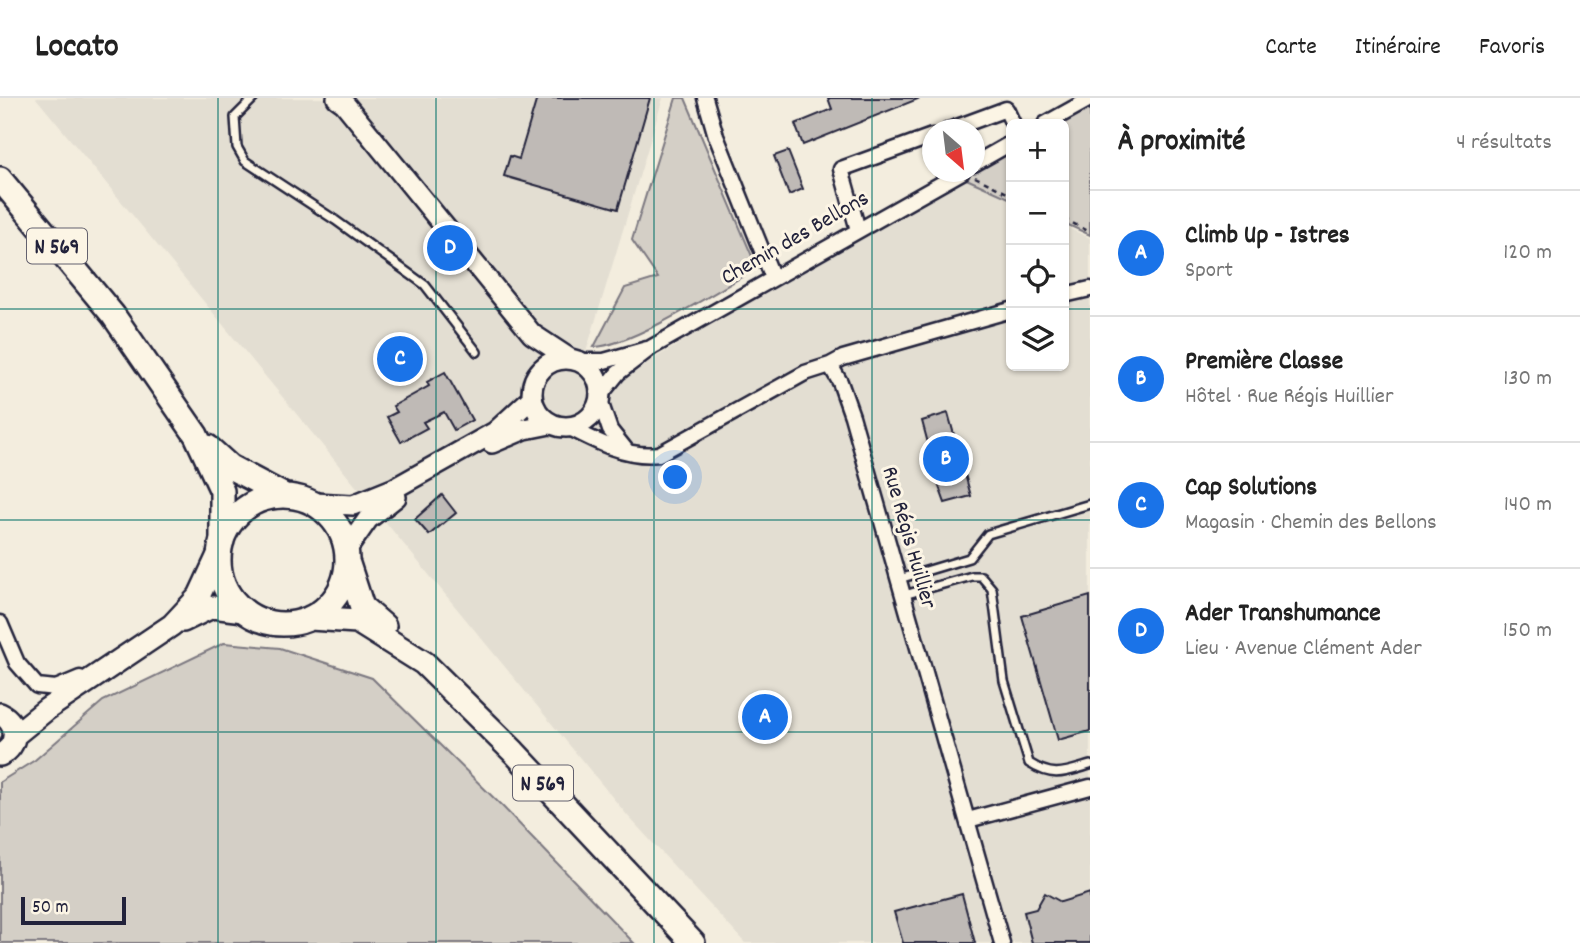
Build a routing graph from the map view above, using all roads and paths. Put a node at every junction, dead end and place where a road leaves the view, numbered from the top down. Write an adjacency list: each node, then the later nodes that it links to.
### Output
1 (254, 98): 24 (lane)
2 (705, 98): 18 (street)
3 (1090, 99): 7 (street)
4 (341, 100): 22 (street)
5 (979, 119): 6 (street)
6 (1011, 119)
7 (1054, 119)
8 (922, 140): 16 (street)
9 (1006, 146): 10 (street, Chemin des Bellons)
10 (985, 161)
11 (0, 179): 32 (main road, N 569)
12 (985, 180): 14 (path)
13 (949, 182): 16 (street, Chemin des Bellons)
14 (1006, 192)
15 (1069, 222): 17 (path)
16 (858, 230): 18 (street, Chemin des Bellons)
17 (1090, 232)
18 (773, 278): 23 (street, Chemin des Bellons)
19 (1090, 289): 20 (street)
20 (1069, 294)
21 (1006, 311): 26 (street)
22 (532, 334): 25 (street); 27 (street)
23 (652, 347): 25 (street, Chemin des Bellons); 29 (street, Chemin des Bellons)
24 (477, 352)
25 (575, 360): 27 (street); 29 (street)
26 (830, 365): 33 (street); 39 (street, Rue Régis Huillier)
27 (538, 373): 28 (street)
28 (532, 398): 30 (street); 35 (street)
29 (600, 398): 31 (street); 33 (street)
30 (550, 424): 31 (street); 38 (street)
31 (570, 428): 33 (street)
32 (196, 435): 34 (main road, N 569); 37 (main road, N 569)
33 (626, 450)
34 (283, 495): 35 (main road); 37 (main road)
35 (313, 503): 38 (main road)
36 (1090, 504): 39 (lane)
37 (220, 547): 41 (main road); 44 (main road)
38 (347, 555): 42 (main road); 45 (main road, N 569)
39 (900, 579): 40 (street, Rue Régis Huillier)
40 (904, 595): 49 (lane); 51 (street, Rue Régis Huillier)
41 (244, 611): 42 (main road); 44 (main road)
42 (310, 618): 45 (main road, N 569)
43 (0, 622): 46 (street)
44 (172, 625): 46 (main road)
45 (410, 651): 52 (main road, N 569)
46 (116, 663): 47 (main road)
47 (4, 719): 48 (main road)
48 (0, 755)
49 (1090, 765)
50 (1090, 787): 51 (street)
51 (968, 820): 53 (street, Rue Régis Huillier)
52 (693, 943)
53 (1002, 943)

